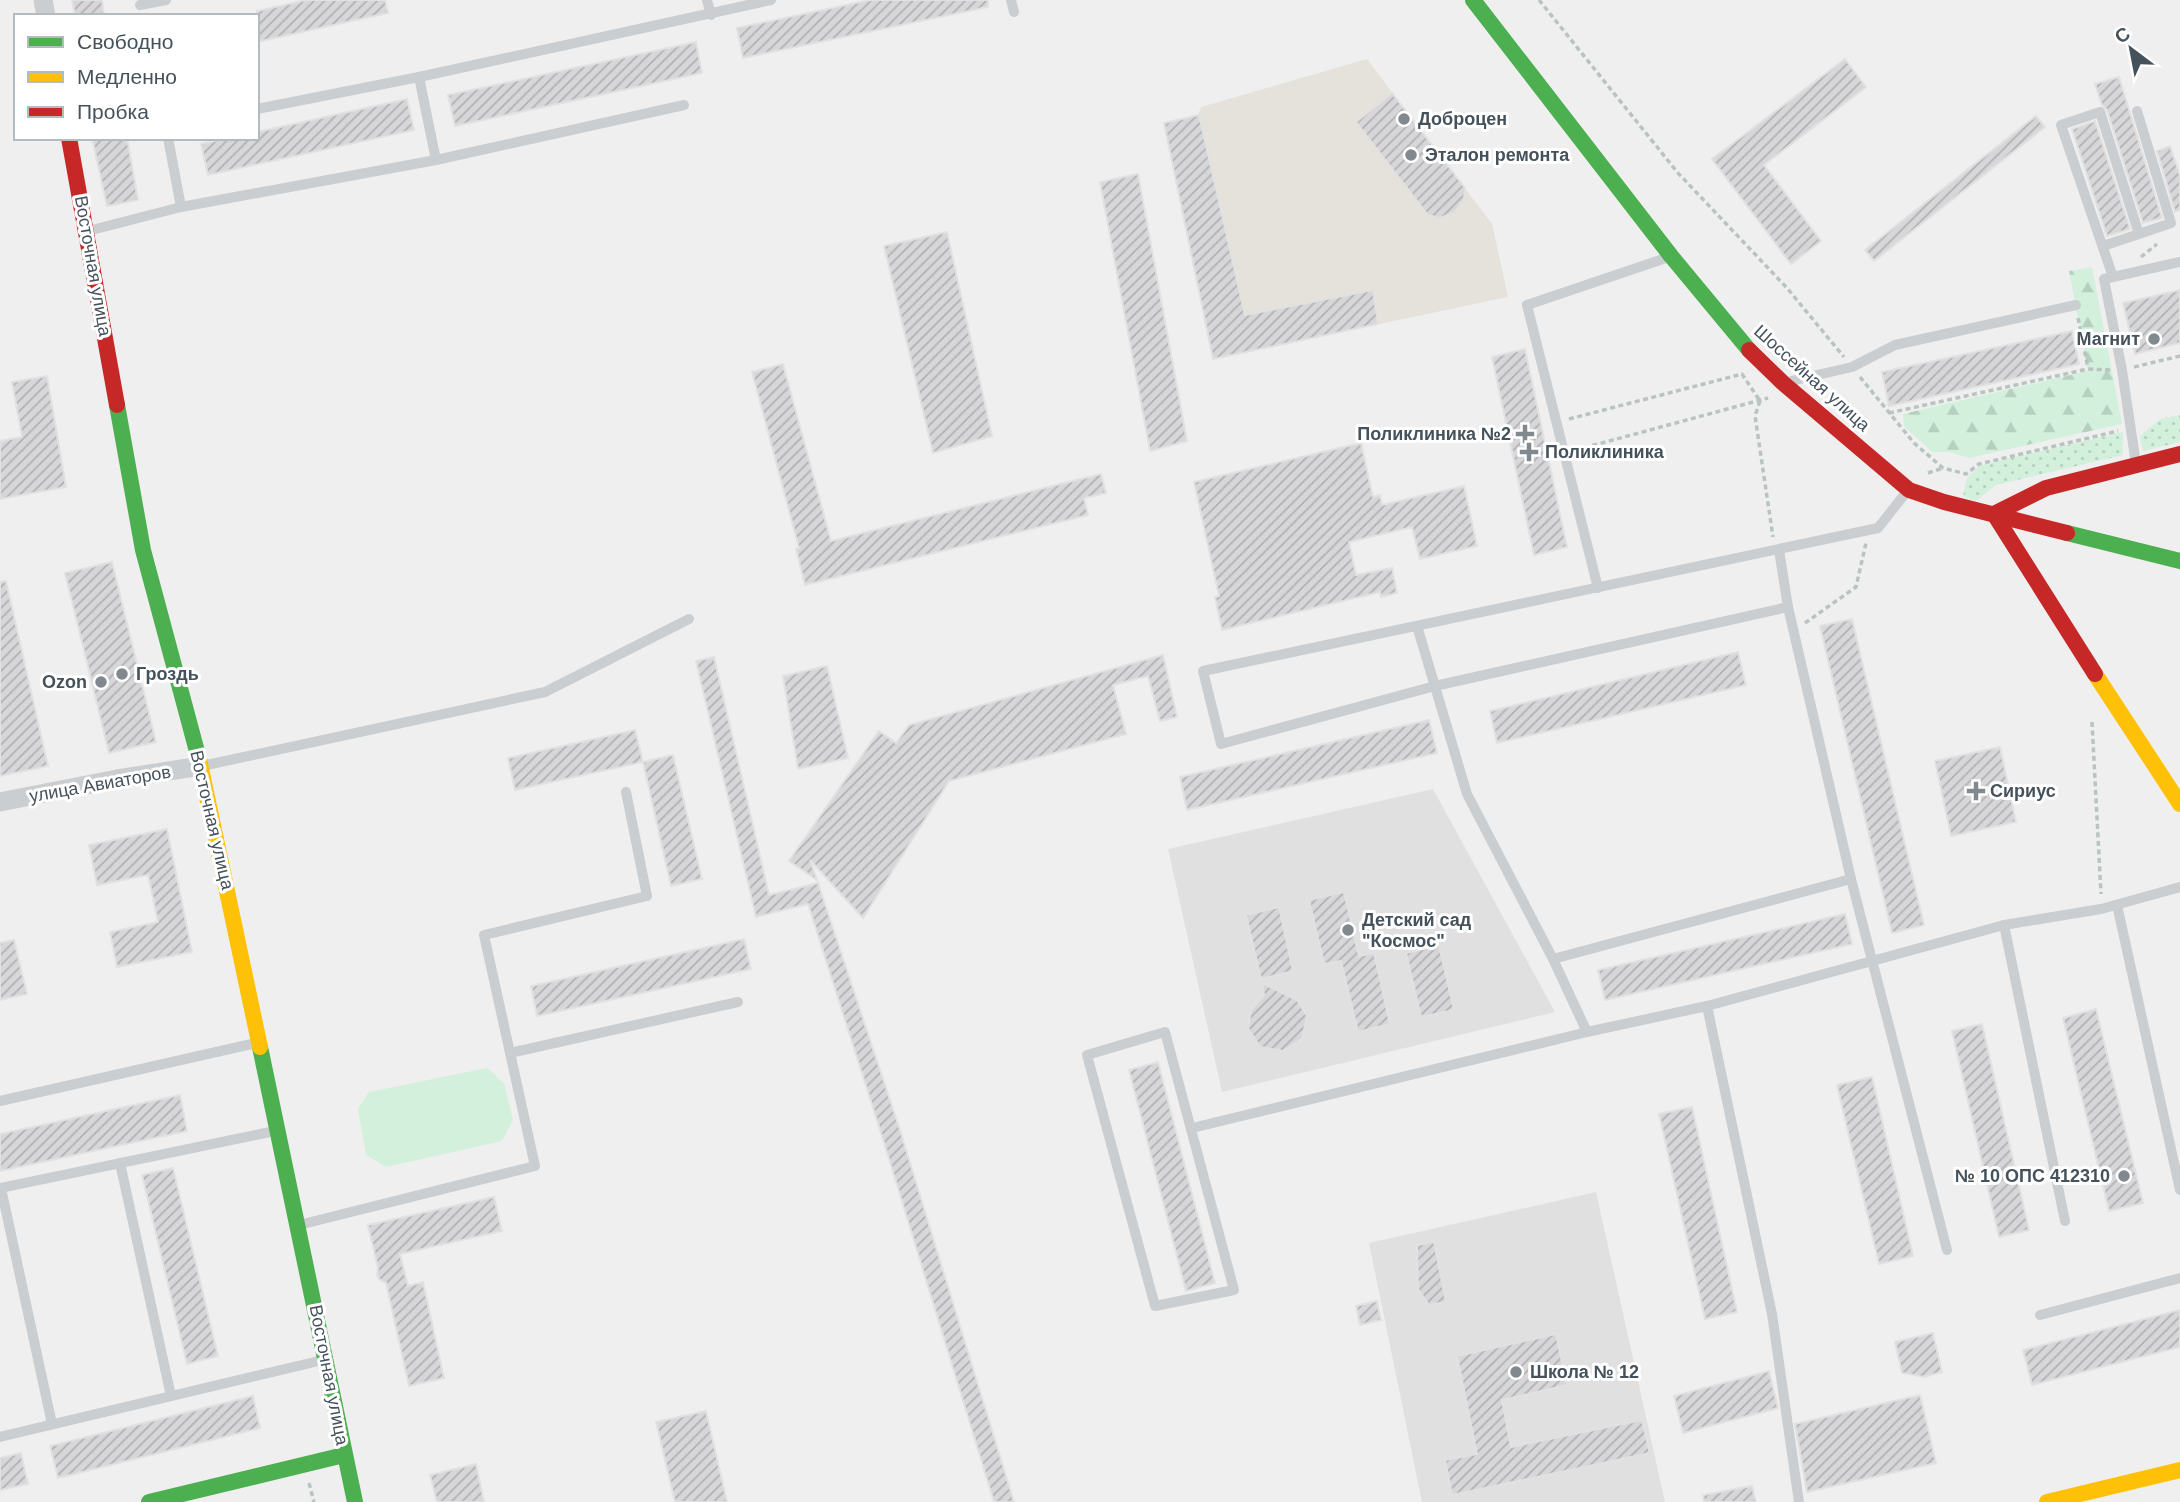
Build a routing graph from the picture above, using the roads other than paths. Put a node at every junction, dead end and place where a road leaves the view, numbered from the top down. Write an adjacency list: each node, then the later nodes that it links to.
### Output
1 (166, 0): 6 (lane)
2 (707, 0): 8 (lane)
3 (771, 0): 8 (lane)
4 (1012, 0): 7 (lane)
5 (1473, 0): 20 (street, Шоссейная улица)
6 (141, 7)
7 (1014, 12)
8 (711, 15): 9 (lane)
9 (419, 77): 11 (lane); 15 (lane)
10 (684, 105): 15 (lane)
11 (259, 109)
12 (2137, 111): 18 (lane)
13 (69, 140): 17 (street, Восточная улица)
14 (168, 140): 16 (lane)
15 (436, 159): 16 (lane)
16 (180, 207): 17 (lane)
17 (87, 231): 36 (street, Восточная улица)
18 (2139, 234): 19 (lane); 19 (lane)
19 (2103, 246): 22 (lane)
20 (1671, 256): 24 (street, Шоссейная улица); 31 (lane)
21 (2180, 262): 22 (lane)
22 (2115, 276): 26 (lane)
23 (2076, 305): 24 (lane)
24 (1783, 383): 27 (street, Шоссейная улица)
25 (2180, 454): 26 (street)
26 (2136, 465): 28 (street)
27 (1909, 489): 28 (street, Шоссейная улица); 29 (lane)
28 (1994, 514): 30 (street, Шоссейная улица); 39 (street)
29 (1777, 550): 31 (lane); 32 (lane)
30 (2180, 561)
31 (1598, 588): 34 (lane)
32 (1788, 607): 35 (lane); 40 (lane)
33 (689, 618): 36 (lane)
34 (1417, 626): 35 (lane); 35 (lane)
35 (1435, 686): 44 (lane)
36 (201, 766): 38 (street, улица Авиаторов); 49 (street, Восточная улица)
37 (626, 792): 50 (lane)
38 (0, 802)
39 (2180, 804)
40 (1851, 879): 44 (lane); 45 (lane)
41 (2180, 887): 42 (lane)
42 (2117, 905): 43 (lane); 56 (lane)
43 (2004, 925): 45 (lane); 57 (lane)
44 (1553, 959): 48 (lane)
45 (1871, 962): 47 (lane); 59 (lane)
46 (738, 1002): 50 (lane)
47 (1707, 1006): 48 (lane); 70 (lane)
48 (1587, 1032): 52 (lane)
49 (260, 1042): 51 (lane); 53 (street, Восточная улица)
50 (510, 1053): 58 (lane)
51 (0, 1101)
52 (1192, 1128): 52 (lane)
53 (279, 1130): 54 (lane); 58 (street, Восточная улица)
54 (120, 1163): 55 (lane); 63 (lane)
55 (1, 1188): 64 (lane)
56 (2180, 1190)
57 (2065, 1221)
58 (299, 1225): 62 (street, Восточная улица)
59 (1947, 1250)
60 (2180, 1278): 61 (lane)
61 (2040, 1315)
62 (326, 1359): 63 (lane); 66 (street, Восточная улица)
63 (171, 1396): 64 (lane)
64 (52, 1424): 65 (lane)
65 (0, 1437)
66 (344, 1455): 68 (street); 69 (street, Восточная улица)
67 (2180, 1470): 71 (street)
68 (149, 1502)
69 (355, 1502)
70 (1799, 1502)
71 (2048, 1502)

